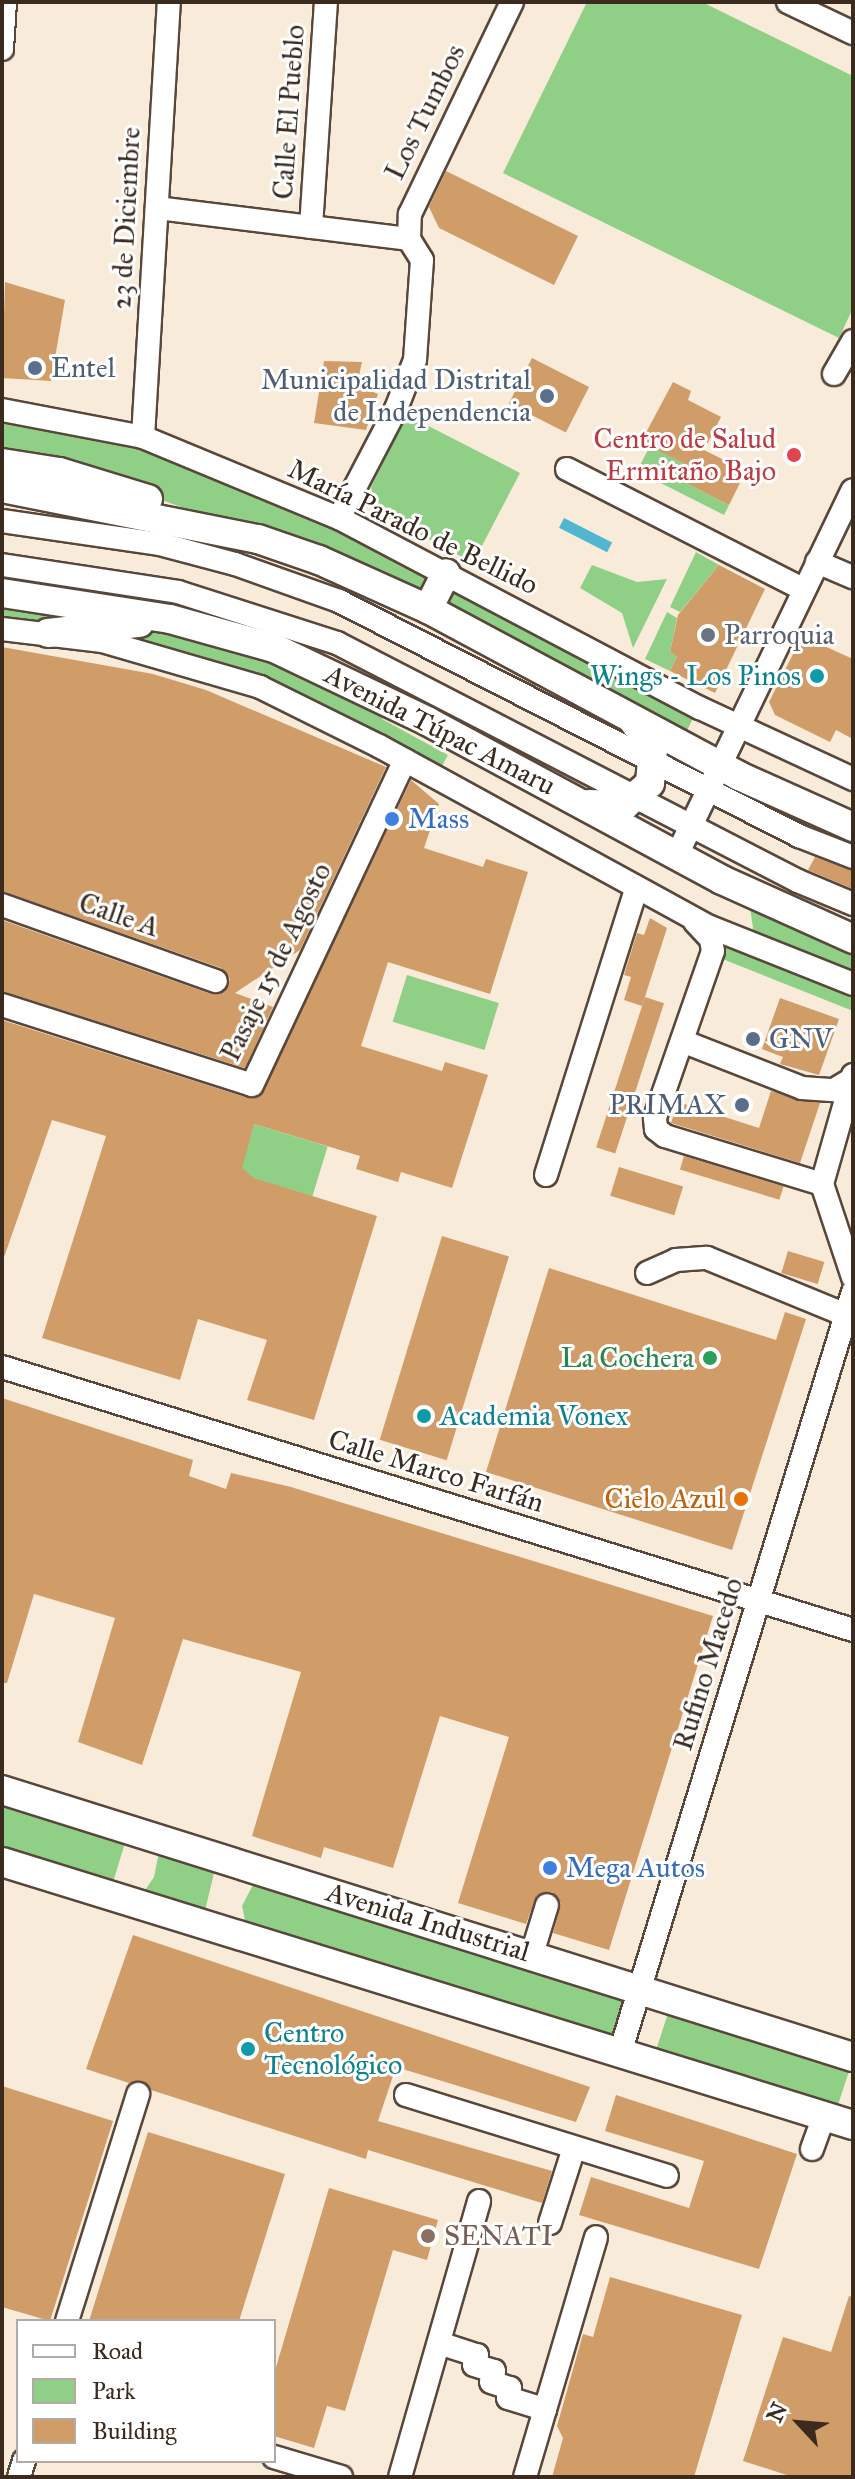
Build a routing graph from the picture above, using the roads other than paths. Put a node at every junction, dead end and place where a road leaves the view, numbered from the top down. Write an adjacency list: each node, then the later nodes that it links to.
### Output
1 (5, 2): 7 (street)
2 (169, 2): 8 (street, 23 de Diciembre)
3 (326, 2): 9 (street, Calle El Pueblo)
4 (512, 2): 10 (street, Los Tumbos)
5 (788, 2): 6 (street)
6 (853, 33)
7 (2, 49)
8 (157, 208): 9 (street); 14 (street, 23 de Diciembre)
9 (311, 227): 10 (street)
10 (409, 239): 19 (street, Los Tumbos)
11 (853, 341): 12 (street)
12 (834, 374)
13 (2, 410): 14 (street, María Parado de Bellido)
14 (143, 437): 19 (street, María Parado de Bellido)
15 (2, 463): 21 (main road)
16 (567, 469): 26 (street)
17 (2, 488): 21 (main road)
18 (853, 490): 22 (street)
19 (339, 518): 24 (street, María Parado de Bellido)
20 (2, 521): 35 (street)
21 (258, 539): 28 (main road)
22 (817, 562): 25 (street); 26 (street)
23 (2, 565): 39 (street)
24 (446, 573): 28 (main road); 33 (street, María Parado de Bellido)
25 (853, 577)
26 (803, 589): 33 (street)
27 (2, 593): 29 (main road, Avenida Túpac Amaru)
28 (428, 609): 32 (main road)
29 (170, 619): 31 (main road); 38 (main road, Avenida Túpac Amaru)
30 (2, 629): 31 (street)
31 (48, 633): 34 (street)
32 (624, 715): 35 (main road); 36 (main road)
33 (738, 726): 36 (street); 37 (street, María Parado de Bellido)
34 (405, 760): 44 (street); 51 (street, Pasaje 15 de Agosto)
35 (655, 763): 36 (street); 39 (main road)
36 (714, 778): 40 (street); 41 (main road); 43 (street)
37 (853, 779)
38 (566, 795): 39 (main road); 42 (main road, Avenida Túpac Amaru)
39 (638, 798): 40 (street)
40 (691, 826): 42 (street); 45 (street)
41 (853, 827)
42 (676, 857): 48 (main road, Avenida Túpac Amaru)
43 (853, 857)
44 (636, 890): 47 (street); 54 (street)
45 (853, 904)
46 (2, 905): 49 (street, Calle A)
47 (690, 917): 50 (street); 52 (street)
48 (853, 939)
49 (216, 981)
50 (853, 984)
51 (2, 1005)
52 (682, 1041): 53 (street); 55 (street)
53 (851, 1078): 55 (street)
54 (546, 1175)
55 (822, 1184): 57 (street)
56 (647, 1273): 59 (street)
57 (853, 1277)
58 (853, 1292): 59 (street, Rufino Macedo)
59 (849, 1317): 61 (street, Rufino Macedo)
60 (2, 1367): 61 (street, Calle Marco Farfán)
61 (758, 1602): 62 (street, Calle Marco Farfán); 67 (street, Rufino Macedo)
62 (853, 1630)
63 (2, 1790): 66 (main road, Avenida Industrial)
64 (2, 1862): 68 (main road)
65 (547, 1905): 66 (street)
66 (532, 1954): 67 (main road, Avenida Industrial)
67 (640, 1987): 68 (street, Rufino Macedo); 69 (main road, Avenida Industrial)
68 (620, 2053): 72 (main road)
69 (853, 2057)
70 (138, 2094): 80 (street)
71 (406, 2095): 74 (street)
72 (824, 2116): 73 (main road); 75 (street)
73 (853, 2125)
74 (574, 2148): 76 (street); 78 (street)
75 (812, 2149)
76 (667, 2176)
77 (479, 2201): 81 (street)
78 (550, 2223)
79 (596, 2237): 82 (street)
80 (68, 2319)
81 (439, 2343): 82 (street); 85 (street)
82 (545, 2409): 86 (street)
83 (276, 2458): 84 (street)
84 (341, 2477)
85 (400, 2477)
86 (525, 2477)

